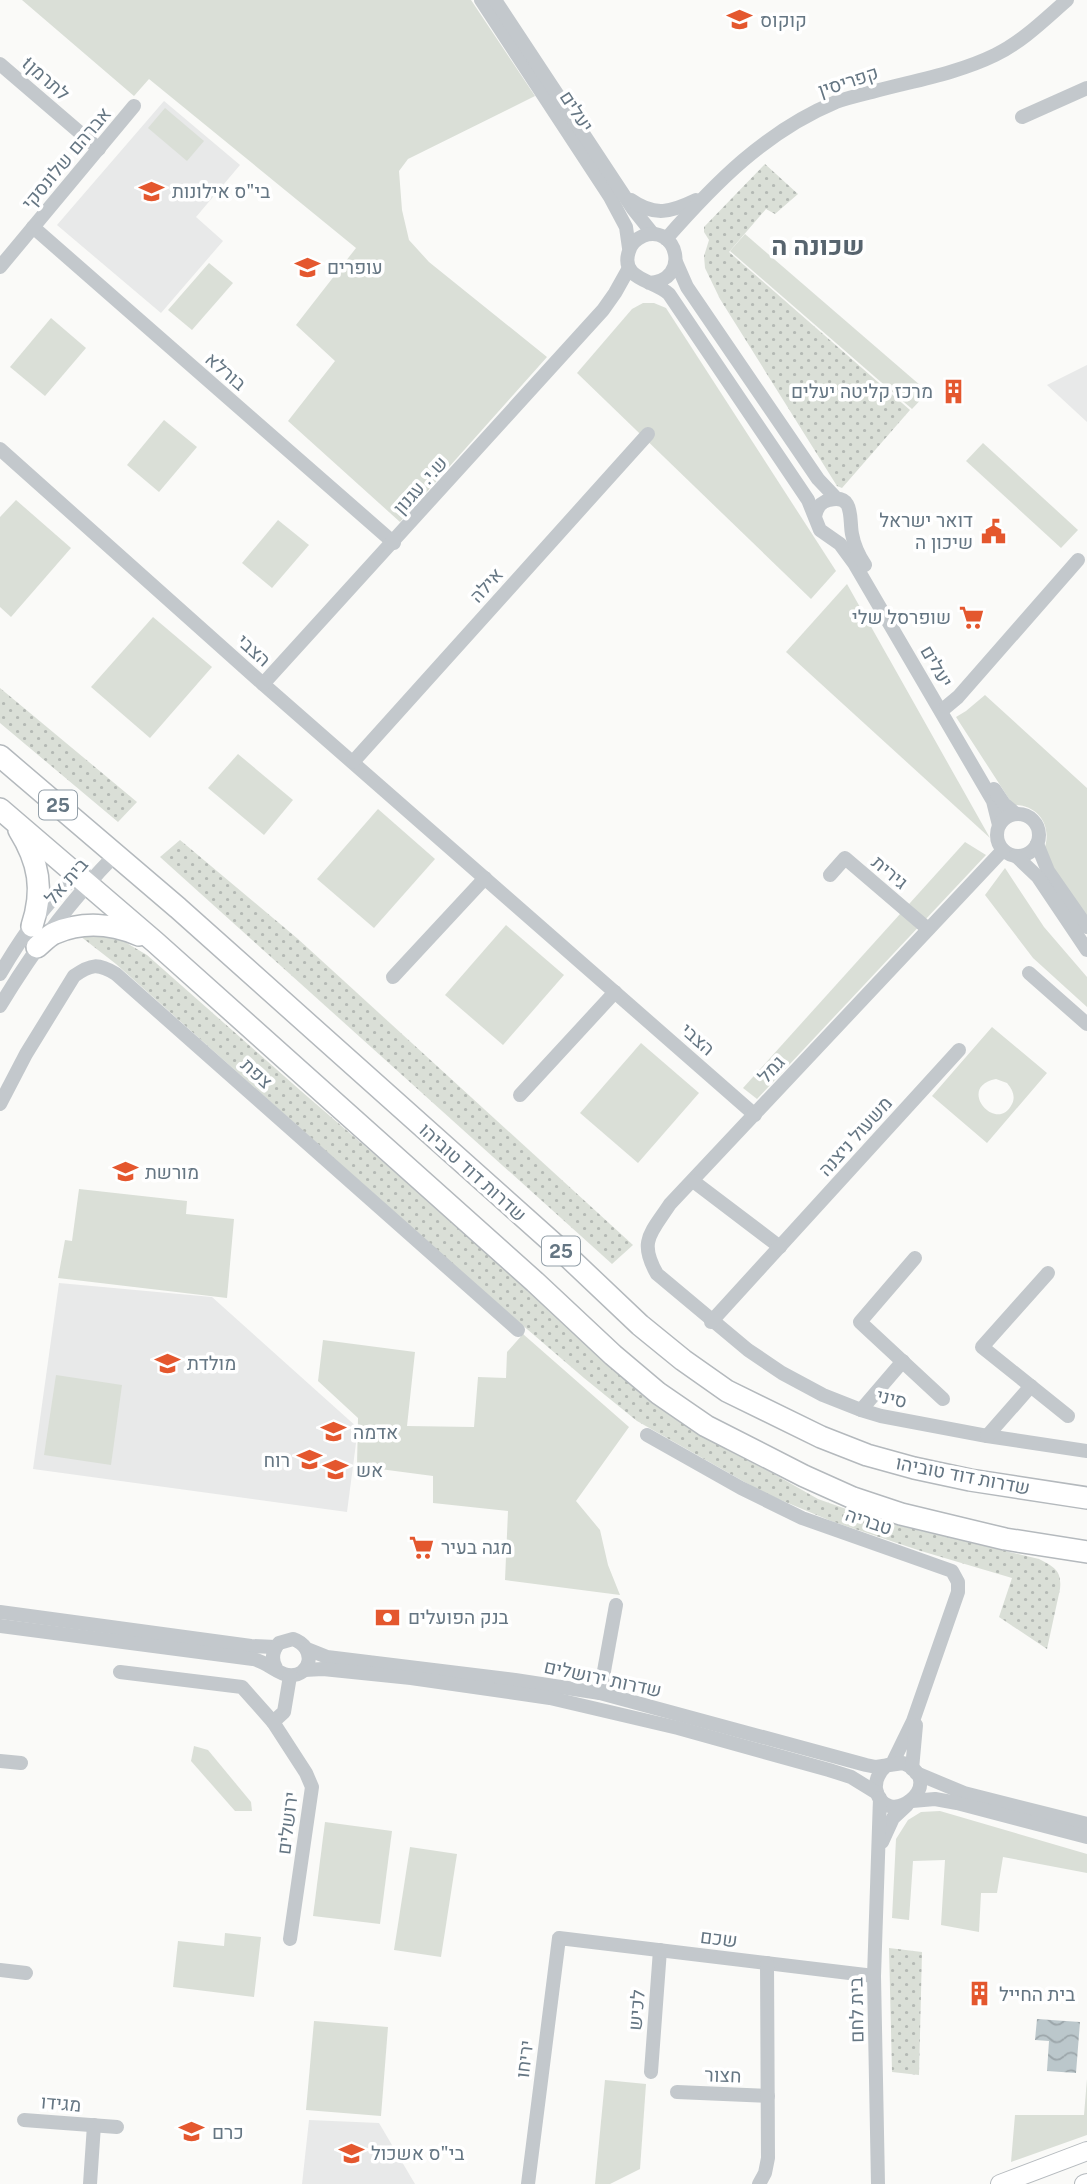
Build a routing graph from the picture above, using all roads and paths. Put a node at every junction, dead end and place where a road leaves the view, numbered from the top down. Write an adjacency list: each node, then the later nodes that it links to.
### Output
1 (481, 0): 13 (street, יעלים)
2 (495, 0): 9 (street, יעלים)
3 (1067, 0): 10 (street, קפריסין)
4 (0, 64): 8 (street, tלתרמן)
5 (1087, 88): 7 (street)
6 (134, 106): 8 (street, אברהם שלונסקי)
7 (1022, 117)
8 (99, 149): 11 (street, אברהם שלונסקי)
9 (623, 195): 10 (street); 12 (street, יעלים)
10 (704, 196): 12 (street, קפריסין)
11 (33, 227): 15 (street, אברהם שלונסקי); 25 (street, בורלא)
12 (660, 236): 13 (street); 14 (street)
13 (629, 248): 16 (street)
14 (676, 262): 17 (street); 21 (street)
15 (0, 267)
16 (629, 268): 17 (street); 18 (street, ש.י. עגנון)
17 (645, 281): 18 (street, ש.י. עגנון); 22 (street)
18 (603, 310): 25 (street, ש.י. עגנון)
19 (648, 434): 30 (street, אילה)
20 (0, 449): 27 (street, הצבי)
21 (837, 499): 22 (street); 23 (street)
22 (815, 516): 24 (street)
23 (850, 524): 24 (street); 28 (street, יעלים)
24 (828, 535): 33 (street, יעלים)
25 (394, 543): 27 (street, ש.י. עגנון)
26 (1078, 560): 28 (street, יעלים)
27 (264, 684): 30 (street, הצבי)
28 (946, 707): 32 (street, יעלים)
29 (0, 756): 36 (highway, שדרות דוד טוביהו / 25)
30 (353, 762): 38 (street, הצבי)
31 (6, 814): 39 (highway, 25); 42 (highway)
32 (1016, 814): 33 (street); 34 (street)
33 (999, 825): 35 (street)
34 (1037, 845): 35 (street); 40 (street)
35 (1010, 853): 41 (street, גמל); 44 (street)
36 (116, 855): 39 (street, בית אל); 69 (highway, שדרות דוד טוביהו / 25)
37 (830, 875): 41 (street, גירית)
38 (485, 878): 47 (street); 48 (street, הצבי)
39 (82, 879): 42 (street, בית אל); 42 (street, בית אל); 43 (highway, 25)
40 (1087, 927)
41 (928, 929): 54 (street, גמל)
42 (35, 936): 43 (highway); 46 (street, בית אל); 49 (street, בית אל)
43 (155, 942): 70 (highway, 25)
44 (1087, 950)
45 (1029, 973): 50 (street)
46 (0, 974)
47 (393, 977)
48 (615, 992): 52 (street); 54 (street, הצבי)
49 (0, 1006)
50 (1087, 1024)
51 (959, 1051): 56 (street, משעול ניצנה)
52 (520, 1095)
53 (0, 1104): 60 (street, צפת)
54 (755, 1115): 55 (street, גמל)
55 (693, 1181): 56 (street); 59 (street, גמל)
56 (780, 1247): 59 (street, משעול ניצנה)
57 (915, 1258): 61 (street)
58 (1048, 1273): 62 (street)
59 (711, 1322): 64 (street, סיני)
60 (518, 1330)
61 (902, 1362): 63 (street); 64 (street)
62 (1031, 1386): 65 (street); 67 (street)
63 (943, 1399)
64 (861, 1410): 67 (street, סיני)
65 (1068, 1416)
66 (647, 1435): 80 (street, טבריה)
67 (987, 1436): 68 (street, סיני)
68 (1087, 1451)
69 (1087, 1498)
70 (1087, 1552)
71 (616, 1605): 79 (street)
72 (0, 1612): 74 (street)
73 (0, 1626): 76 (street)
74 (276, 1647): 75 (street); 76 (street)
75 (307, 1649): 78 (street); 79 (street, שדרות ירושלים)
76 (276, 1668): 78 (street)
77 (120, 1672): 81 (street, ירושלים)
78 (297, 1673): 81 (street); 86 (street, שדרות ירושלים)
79 (600, 1693): 84 (street, שדרות ירושלים)
80 (917, 1707): 84 (street, טבריה); 85 (street, טבריה)
81 (273, 1722): 92 (street, ירושלים)
82 (0, 1761): 83 (street)
83 (22, 1763)
84 (890, 1765): 85 (street); 86 (street)
85 (914, 1771): 87 (street); 88 (street)
86 (879, 1795): 87 (street); 90 (street, בית לחם)
87 (910, 1802): 89 (street); 90 (street, בית לחם)
88 (1087, 1824)
89 (1087, 1837)
90 (878, 1861): 97 (street, בית לחם)
91 (559, 1938): 93 (street, שכם); 107 (street, יריחו)
92 (290, 1939)
93 (660, 1950): 94 (street, שכם); 98 (street, לכיש)
94 (766, 1963): 97 (street, שכם); 100 (street)
95 (0, 1970): 96 (street)
96 (26, 1973)
97 (874, 1976): 105 (street, בית לחם)
98 (651, 2072)
99 (677, 2092): 100 (street, חצור)
100 (768, 2096): 108 (street)
101 (24, 2120): 102 (street, מגידו)
102 (94, 2125): 103 (street, מגידו); 106 (street, מגידו)
103 (117, 2127)
104 (1087, 2151): 111 (main road)
105 (878, 2158): 109 (street, בית לחם); 110 (street, בית לחם)
106 (90, 2184)
107 (528, 2184)
108 (759, 2184)
109 (878, 2184)
110 (888, 2184)
111 (1000, 2184)

